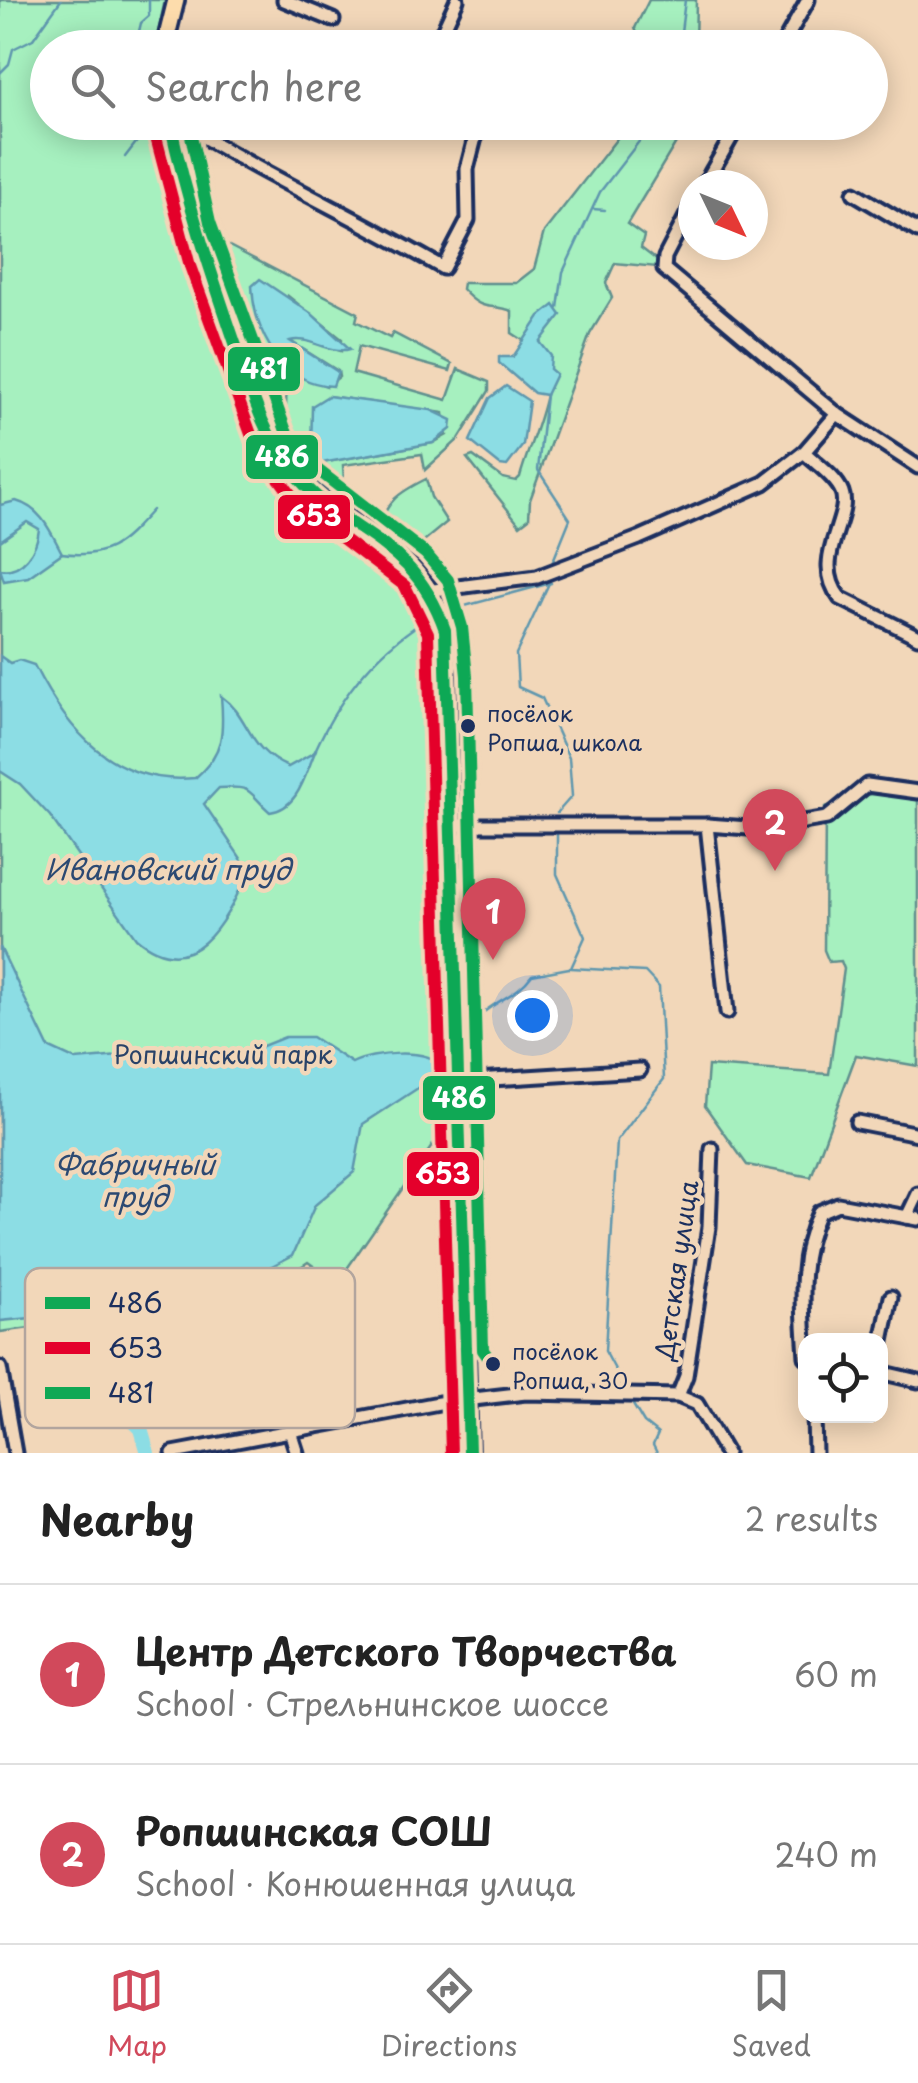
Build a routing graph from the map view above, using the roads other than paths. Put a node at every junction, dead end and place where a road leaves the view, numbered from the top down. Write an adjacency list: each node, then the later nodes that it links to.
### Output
1 (176, 0): 6 (main road)
2 (284, 0): 5 (street)
3 (457, 0): 7 (street)
4 (808, 0): 8 (street)
5 (333, 20)
6 (168, 30)
7 (443, 30)
8 (791, 30)
9 (174, 140): 20 (main road)
10 (209, 140): 11 (street)
11 (474, 140)
12 (730, 140): 13 (street)
13 (713, 170)
14 (854, 193): 16 (street)
15 (678, 231): 17 (street)
16 (918, 231)
17 (836, 414): 18 (street); 19 (street)
18 (804, 452): 20 (street); 21 (street)
19 (918, 467)
20 (434, 590): 23 (main road)
21 (918, 637)
22 (918, 792): 24 (street)
23 (451, 825): 24 (street); 27 (main road)
24 (707, 825): 25 (street)
25 (727, 1012)
26 (640, 1070): 27 (street)
27 (459, 1081): 40 (main road)
28 (857, 1122): 29 (street)
29 (918, 1134)
30 (712, 1149): 39 (street, Детская улица)
31 (918, 1194): 32 (street)
32 (912, 1218): 34 (street)
33 (891, 1297): 35 (street)
34 (805, 1333)
35 (884, 1333)
36 (0, 1368): 45 (street)
37 (888, 1374): 38 (street)
38 (918, 1380)
39 (678, 1396): 40 (street); 49 (street)
40 (468, 1400): 41 (street); 48 (main road)
41 (355, 1420)
42 (814, 1423): 50 (street)
43 (307, 1428): 44 (street)
44 (290, 1431): 46 (street); 47 (street)
45 (15, 1453)
46 (173, 1453)
47 (297, 1453)
48 (469, 1453)
49 (726, 1453)
50 (815, 1453)

